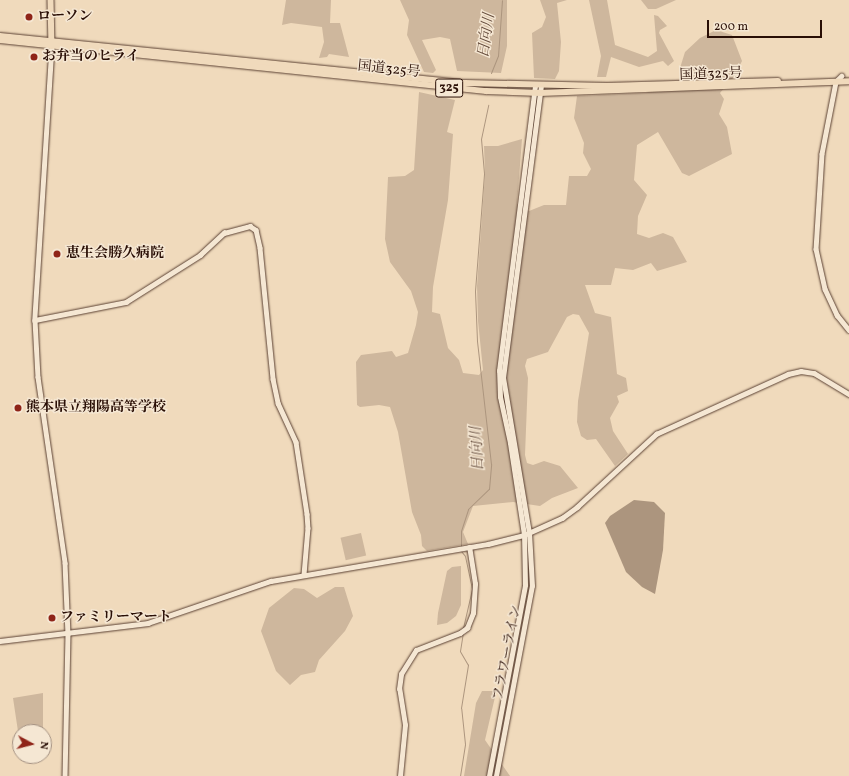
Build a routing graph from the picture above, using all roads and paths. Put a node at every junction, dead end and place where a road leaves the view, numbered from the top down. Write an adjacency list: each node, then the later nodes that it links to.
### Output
1 (51, 0): 4 (main road)
2 (0, 36): 4 (highway, 国道325号 / 325)
3 (0, 40): 4 (highway, 国道325号 / 325)
4 (52, 44): 8 (highway, 国道325号 / 325); 9 (highway, 国道325号 / 325); 10 (street)
5 (849, 77): 6 (highway, 国道325号 / 325)
6 (839, 79): 7 (highway, 国道325号 / 325); 8 (highway, 国道325号 / 325); 9 (highway, 国道325号 / 325); 11 (street)
7 (849, 81)
8 (538, 85): 9 (street)
9 (537, 93): 13 (street, フラワーライン); 14 (street, フラワーライン)
10 (35, 320): 16 (street); 17 (street)
11 (849, 330)
12 (849, 394): 13 (street)
13 (529, 533): 14 (street); 22 (street, フラワーライン)
14 (524, 535): 15 (street); 21 (street, フラワーライン)
15 (467, 548): 16 (street); 20 (street)
16 (304, 574): 17 (street)
17 (68, 634): 18 (street); 19 (street)
18 (0, 642)
19 (65, 776)
20 (400, 776)
21 (489, 776)
22 (496, 776)

